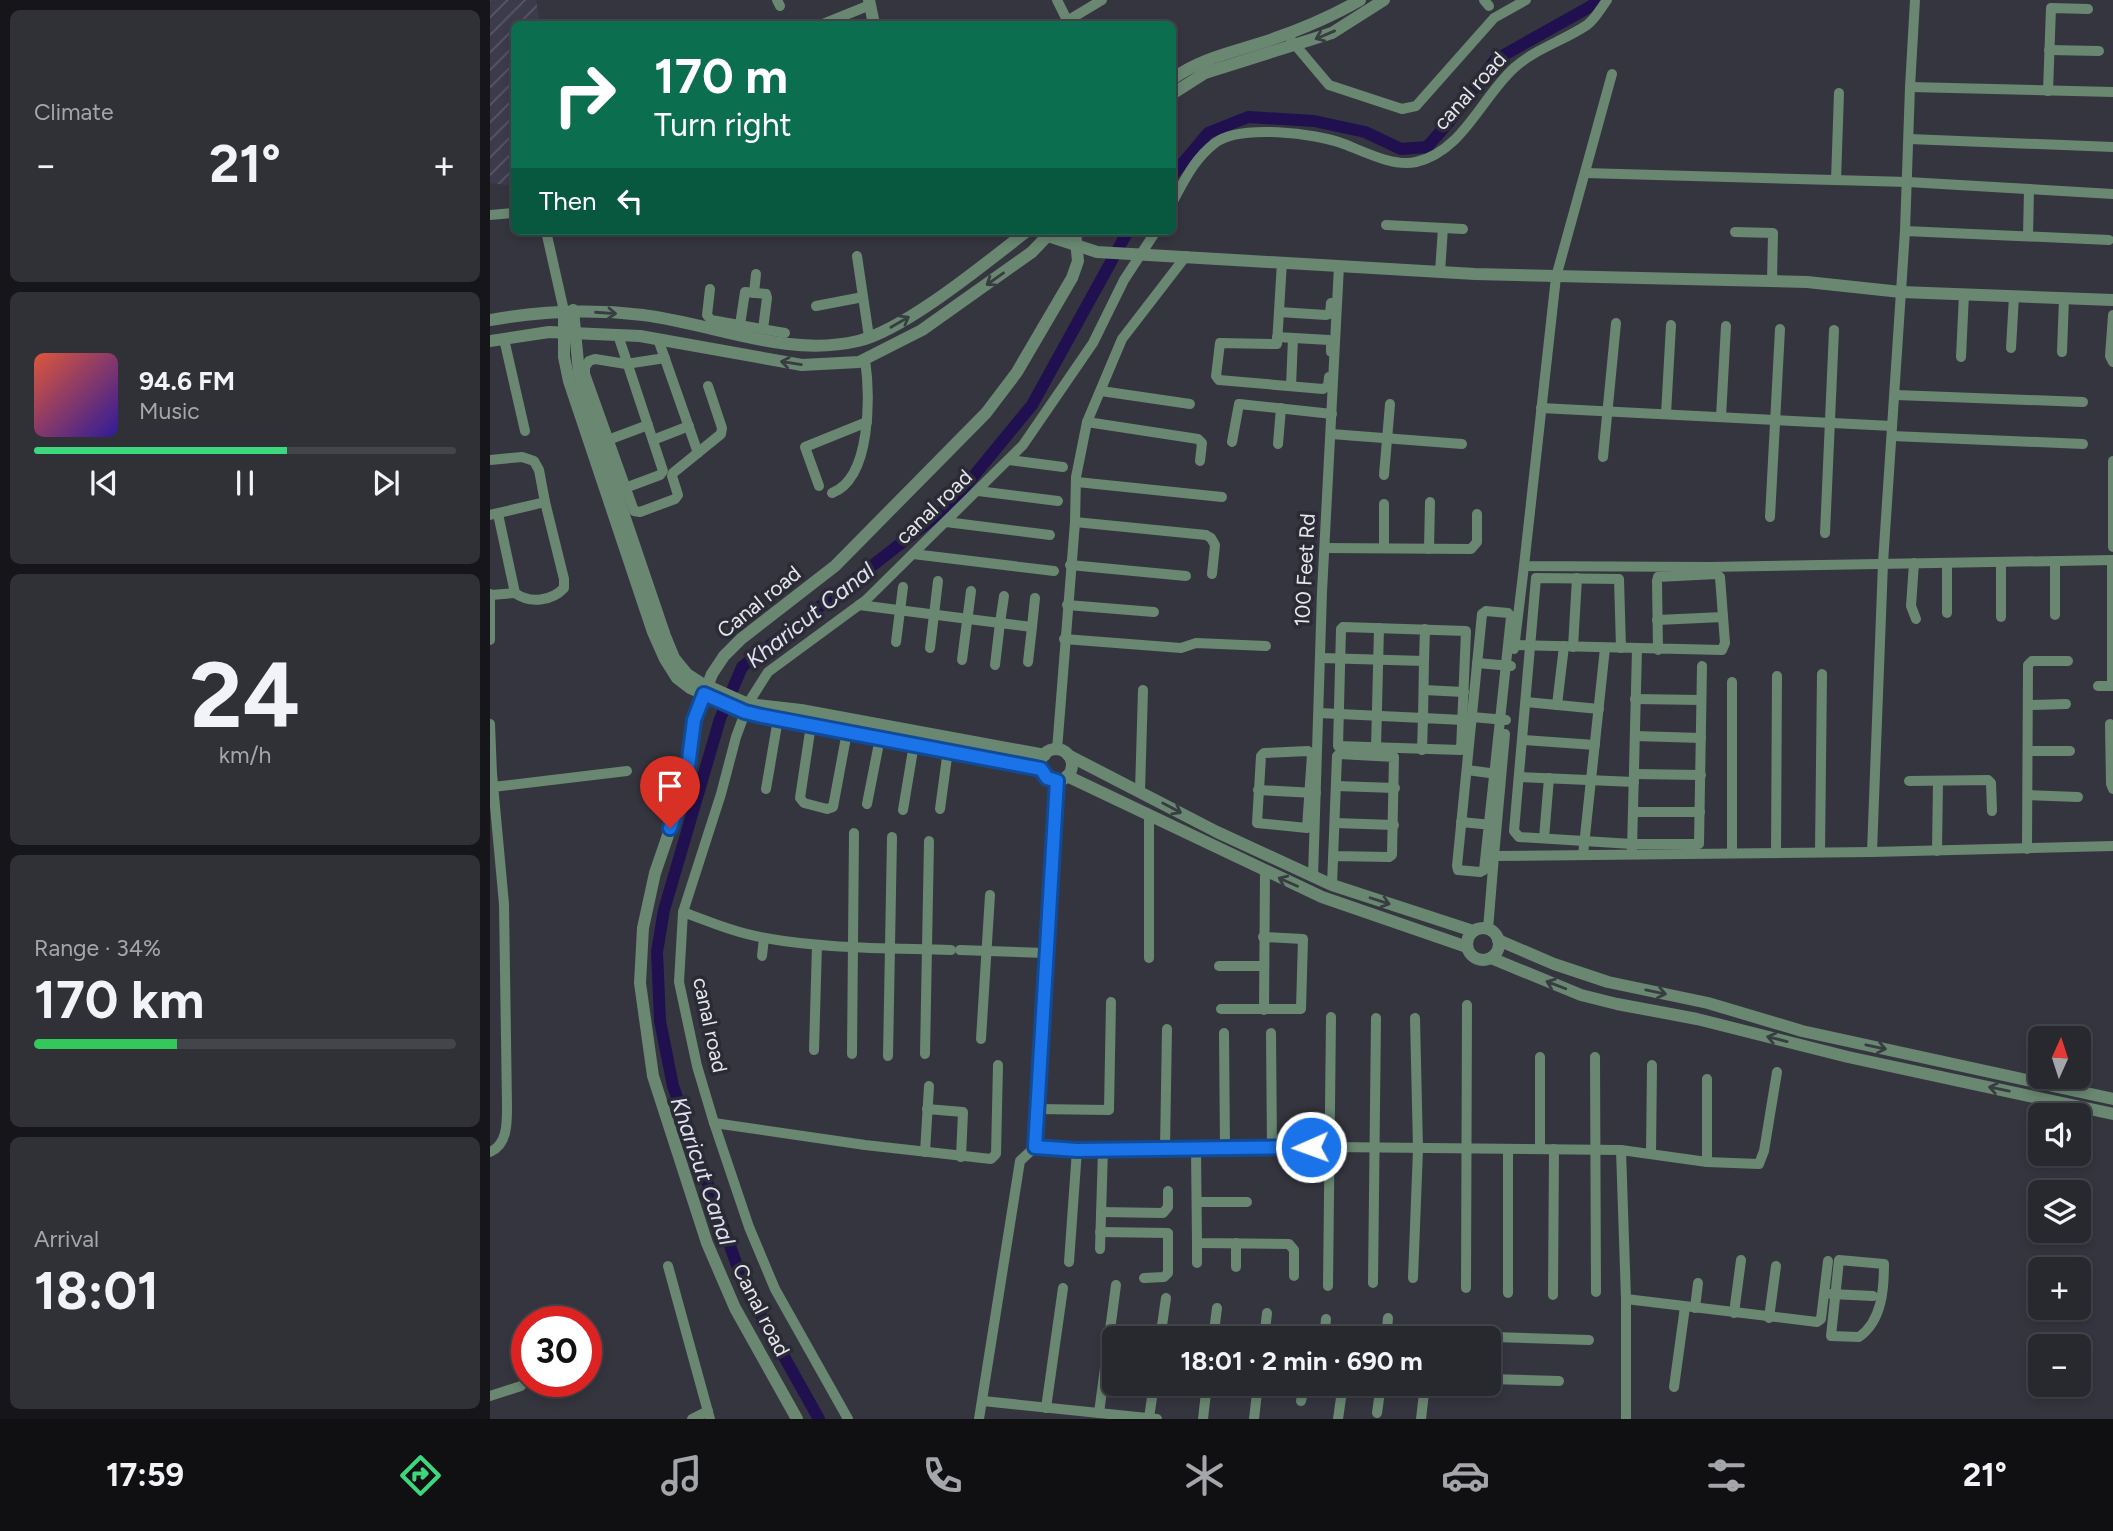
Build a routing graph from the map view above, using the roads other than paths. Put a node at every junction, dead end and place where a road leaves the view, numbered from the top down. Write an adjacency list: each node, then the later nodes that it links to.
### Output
1 (1057, 0): 12 (street)
2 (1102, 0): 13 (street)
3 (1360, 0): 14 (street)
4 (1384, 0): 15 (street, one-way to 15)
5 (1526, 0): 15 (street, Canal road)
6 (1607, 0): 32 (street, canal road)
7 (1916, 0): 20 (street)
8 (869, 2): 10 (street); 11 (street)
9 (2088, 9): 16 (street)
10 (828, 21)
11 (873, 21)
12 (1067, 21)
13 (1071, 21)
14 (1286, 34): 15 (street, Canal road); 19 (street)
15 (1295, 46): 21 (street)
16 (2049, 50): 17 (street); 22 (street)
17 (2099, 51)
18 (1612, 74): 27 (street)
19 (1176, 76)
20 (1910, 87): 22 (street); 25 (street)
21 (1176, 91)
22 (2048, 91): 23 (street)
23 (2113, 92)
24 (1839, 93): 28 (street)
25 (1909, 139): 26 (street); 29 (street)
26 (2113, 147)
27 (1585, 173): 28 (street); 58 (street)
28 (1836, 180): 29 (street)
29 (1908, 182): 30 (street); 39 (street)
30 (2029, 189): 31 (street); 47 (street)
31 (2113, 194)
32 (1176, 196)
33 (511, 213): 34 (street)
34 (490, 215)
35 (1386, 225): 36 (street)
36 (1443, 228): 37 (street); 56 (street)
37 (1462, 229)
38 (1735, 232): 59 (street)
39 (1905, 232): 47 (street); 61 (street)
40 (547, 235): 70 (street)
41 (1018, 235): 84 (street, one-way to 41)
42 (1022, 235): 50 (street)
43 (1046, 235): 50 (street)
44 (1052, 235): 49 (street)
45 (1075, 235): 49 (street, Canal road)
46 (1153, 235): 51 (street, canal road)
47 (2028, 236): 48 (street)
48 (2109, 240)
49 (1075, 245): 51 (street); 220 (street, Canal road)
50 (1032, 252): 94 (street, one-way to 94)
51 (1139, 254): 53 (street); 129 (street, canal road)
52 (857, 256): 65 (street)
53 (1186, 256): 54 (street); 99 (street)
54 (1282, 262): 55 (street); 71 (street)
55 (1339, 266): 56 (street); 107 (street, 100 Feet Rd)
56 (1440, 272): 58 (street)
57 (756, 274): 62 (street)
58 (1556, 276): 59 (street); 105 (street)
59 (1772, 281): 61 (street)
60 (710, 289): 79 (street)
61 (1901, 292): 63 (street); 100 (street)
62 (754, 293): 77 (street); 79 (street)
63 (1964, 293): 64 (street); 92 (street)
64 (2014, 296): 67 (street); 90 (street)
65 (863, 297): 69 (street); 84 (street)
66 (1332, 297): 71 (street)
67 (2064, 298): 68 (street); 91 (street)
68 (2113, 300)
69 (817, 306)
70 (568, 310): 73 (street); 79 (street, one-way to 79); 81 (street)
71 (1279, 312): 85 (street)
72 (2113, 315): 95 (street)
73 (490, 320)
74 (1615, 323): 106 (street)
75 (1671, 324): 108 (street)
76 (1726, 326): 109 (street)
77 (763, 329): 79 (street); 82 (street)
78 (1780, 329): 110 (street)
79 (746, 330): 84 (street)
80 (1834, 330): 113 (street)
81 (569, 333): 83 (street); 87 (street); 220 (street)
82 (785, 333)
83 (618, 335): 88 (street); 96 (street)
84 (869, 337)
85 (1277, 337): 86 (street); 98 (street)
86 (1293, 338): 98 (street); 98 (street)
87 (504, 339): 89 (street); 116 (street)
88 (658, 340): 93 (street); 94 (street, one-way to 88)
89 (490, 341)
90 (2011, 348)
91 (2062, 352)
92 (1961, 357)
93 (665, 358): 96 (street); 115 (street)
94 (865, 359): 111 (street)
95 (2113, 362)
96 (626, 364): 114 (street); 120 (street)
97 (708, 386): 126 (street)
98 (1291, 386)
99 (1101, 391): 102 (street); 112 (street)
100 (1896, 395): 101 (street); 117 (street)
101 (2083, 402)
102 (1190, 404)
103 (1390, 404): 119 (street)
104 (1282, 408): 107 (street); 122 (street); 123 (street)
105 (1541, 408): 106 (street); 164 (street)
106 (1608, 411): 108 (street); 127 (street)
107 (1332, 414): 118 (street, 100 Feet Rd)
108 (1666, 414): 109 (street)
109 (1721, 417): 110 (street)
110 (1776, 420): 113 (street); 146 (street)
111 (866, 422): 135 (street); 138 (street)
112 (1087, 422): 130 (street); 134 (street)
113 (1831, 423): 117 (street); 150 (street)
114 (648, 425): 120 (street); 121 (street)
115 (689, 426): 121 (street); 126 (street)
116 (525, 431)
117 (1892, 431): 125 (street); 160 (street)
118 (1331, 434): 119 (street); 153 (street, 100 Feet Rd)
119 (1386, 438): 124 (street); 133 (street)
120 (608, 440): 136 (street)
121 (653, 440): 136 (street)
122 (1233, 442)
123 (1278, 444)
124 (1462, 444)
125 (2083, 444)
126 (698, 453): 136 (street)
127 (1603, 457)
128 (490, 460): 140 (street)
129 (1009, 460): 132 (street); 137 (street, canal road)
130 (1200, 461)
131 (2113, 461): 147 (street)
132 (1063, 467)
133 (1384, 475)
134 (1077, 482): 139 (street); 149 (street)
135 (819, 486)
136 (625, 488)
137 (978, 491): 141 (street); 148 (street, canal road)
138 (832, 493)
139 (1222, 497)
140 (545, 502): 144 (street); 172 (street)
141 (1058, 502)
142 (1430, 502): 155 (street)
143 (1384, 504): 154 (street)
144 (494, 514): 172 (street)
145 (1477, 514): 155 (street)
146 (1770, 517)
147 (2113, 520): 152 (street)
148 (946, 522): 151 (street); 156 (street, canal road)
149 (1075, 523): 163 (street); 166 (street)
150 (1825, 533)
151 (1050, 535)
152 (2113, 547)
153 (1325, 548): 154 (street); 204 (street, 100 Feet Rd)
154 (1384, 548): 155 (street)
155 (1429, 549)
156 (914, 554): 165 (street); 176 (street, canal road)
157 (2112, 560): 158 (street); 219 (street)
158 (2055, 561): 159 (street); 182 (street)
159 (2001, 562): 162 (street); 184 (street)
160 (1883, 563): 161 (street); 164 (street); 298 (street)
161 (1914, 563): 162 (street); 186 (street)
162 (1947, 563): 180 (street)
163 (1070, 565): 167 (street); 177 (street)
164 (1524, 566): 195 (street)
165 (1054, 571)
166 (1212, 574)
167 (1186, 576)
168 (1577, 578): 196 (street); 198 (street); 201 (street)
169 (938, 581): 181 (street)
170 (903, 587): 178 (street)
171 (971, 591): 185 (street)
172 (515, 593): 173 (street)
173 (491, 594): 193 (street)
174 (1004, 596): 188 (street)
175 (1035, 598): 189 (street)
176 (859, 606): 178 (street); 230 (street, canal road)
177 (1067, 606): 179 (street); 192 (street)
178 (900, 611): 181 (street); 194 (street)
179 (1154, 612)
180 (1947, 612)
181 (934, 615): 185 (street); 199 (street)
182 (2055, 615)
183 (1723, 617): 187 (street); 187 (street); 203 (street)
184 (2001, 617)
185 (968, 619): 188 (street); 206 (street)
186 (1916, 619)
187 (1657, 620): 203 (street)
188 (1000, 623): 189 (street); 212 (street)
189 (1032, 627): 210 (street)
190 (1379, 628): 191 (street); 205 (street); 207 (street)
191 (1425, 629): 208 (street); 223 (street)
192 (1064, 639): 197 (street); 254 (street)
193 (490, 640)
194 (896, 642)
195 (1515, 645): 196 (street); 213 (street)
196 (1531, 645): 198 (street); 226 (street)
197 (1266, 646)
198 (1569, 647): 200 (street); 228 (street)
199 (930, 648)
200 (1605, 648): 201 (street); 231 (street)
201 (1621, 648): 202 (street)
202 (1637, 649): 203 (street); 224 (street)
203 (1658, 650)
204 (1321, 658): 205 (street); 232 (street, 100 Feet Rd)
205 (1340, 658): 207 (street); 233 (street)
206 (962, 660)
207 (1379, 660): 208 (street); 234 (street)
208 (1424, 661): 222 (street)
209 (2068, 661): 229 (street)
210 (1028, 662)
211 (1477, 663): 213 (street); 213 (street); 236 (street)
212 (995, 665)
213 (1509, 666): 238 (street)
214 (1702, 666): 225 (street)
215 (1822, 674): 297 (street)
216 (1777, 676): 300 (street)
217 (1732, 682): 299 (street)
218 (2098, 685): 219 (street)
219 (2112, 686)
220 (706, 690): 230 (street); 442 (street, Canal road)
221 (1143, 690): 273 (street)
222 (1423, 690): 223 (street); 235 (street)
223 (1464, 692): 236 (street)
224 (1635, 699): 225 (street); 243 (street)
225 (1702, 700): 245 (street)
226 (1526, 702): 228 (street); 246 (street)
227 (2066, 704): 229 (street)
228 (1557, 705): 231 (street)
229 (2028, 705): 252 (street)
230 (746, 708): 237 (street); 254 (street); 308 (street, canal road)
231 (1599, 709): 248 (street)
232 (1319, 713): 233 (street); 274 (street, 100 Feet Rd)
233 (1338, 714): 234 (street); 249 (street)
234 (1377, 716): 235 (street); 249 (street)
235 (1423, 718): 236 (street); 251 (street)
236 (1467, 718): 238 (street); 251 (street); 256 (street)
237 (778, 719): 241 (street); 270 (street)
238 (1503, 720): 258 (street)
239 (490, 724): 268 (street)
240 (2110, 724): 271 (street)
241 (811, 726): 242 (street); 242 (street)
242 (847, 732): 244 (street)
243 (1635, 736): 245 (street); 262 (street)
244 (880, 738): 247 (street); 277 (street)
245 (1701, 738): 259 (street)
246 (1523, 740): 248 (street); 260 (street)
247 (914, 744): 250 (street); 279 (street)
248 (1595, 745): 264 (street)
249 (1376, 748): 251 (street)
250 (948, 750): 255 (street); 278 (street)
251 (1422, 750)
252 (2028, 751): 253 (street); 275 (street)
253 (2070, 751)
254 (1056, 753): 255 (street); 263 (street); 273 (street)
255 (1041, 769): 263 (street)
256 (1466, 770): 258 (street); 284 (street)
257 (627, 771): 268 (street)
258 (1498, 774): 287 (street)
259 (1701, 775): 262 (street); 282 (street)
260 (1520, 777): 261 (street); 290 (street)
261 (1549, 778): 264 (street); 290 (street)
262 (1634, 778): 264 (street); 281 (street)
263 (1062, 779): 283 (street); 320 (street)
264 (1591, 780): 292 (street)
265 (1909, 781): 266 (street)
266 (1938, 781): 280 (street); 296 (street)
267 (1336, 786): 269 (street); 269 (street); 285 (street)
268 (493, 787): 370 (street)
269 (1395, 788): 286 (street)
270 (766, 789)
271 (2113, 789)
272 (1258, 790): 274 (street); 274 (street); 274 (street)
273 (1140, 791): 305 (street, one-way to 305)
274 (1313, 793): 305 (street, 100 Feet Rd)
275 (2028, 795): 276 (street); 295 (street)
276 (2078, 797)
277 (867, 804)
278 (940, 809)
279 (903, 810)
280 (1992, 811)
281 (1633, 812): 282 (street); 294 (street)
282 (1700, 812): 294 (street)
283 (1149, 815): 304 (street); 322 (street)
284 (1461, 822): 287 (street); 287 (street)
285 (1335, 823): 286 (street); 302 (street)
286 (1394, 825): 302 (street)
287 (1493, 826): 303 (street)
288 (854, 833): 316 (street)
289 (892, 837): 317 (street)
290 (1544, 838): 292 (street)
291 (929, 841): 318 (street)
292 (1584, 841): 294 (street); 301 (street)
293 (2113, 846): 295 (street)
294 (1632, 849): 299 (street); 301 (street)
295 (2028, 849): 296 (street)
296 (1937, 851): 298 (street)
297 (1820, 852): 298 (street); 300 (street)
298 (1872, 852)
299 (1732, 853): 300 (street)
300 (1776, 853)
301 (1583, 855): 303 (street)
302 (1333, 856): 306 (street)
303 (1494, 856): 309 (street)
304 (1265, 871): 311 (street); 315 (street, one-way to 304)
305 (1313, 877): 306 (street)
306 (1332, 885): 310 (street, one-way to 310)
307 (990, 895): 319 (street)
308 (683, 912): 312 (street); 352 (street, canal road)
309 (1488, 929): 310 (street); 313 (street)
310 (1474, 931): 315 (street)
311 (1264, 937): 325 (street); 329 (street)
312 (764, 938): 314 (street); 321 (street)
313 (1498, 940): 323 (street); 348 (street, one-way to 348)
314 (817, 945): 316 (street); 337 (street)
315 (1467, 947): 323 (street)
316 (853, 948): 317 (street); 338 (street)
317 (891, 949): 318 (street); 340 (street)
318 (928, 949): 319 (street); 339 (street)
319 (986, 951): 320 (street); 336 (street)
320 (1046, 953): 350 (street)
321 (762, 956)
322 (1149, 958)
323 (1491, 958): 351 (street, one-way to 323)
324 (1219, 966): 325 (street)
325 (1263, 966): 329 (street)
326 (1111, 1002): 350 (street)
327 (1467, 1005): 361 (street)
328 (1221, 1009): 329 (street)
329 (1264, 1010)
330 (1331, 1017): 354 (street)
331 (1376, 1018): 355 (street)
332 (1415, 1018): 360 (street)
333 (1167, 1029): 357 (street)
334 (1224, 1032): 358 (street)
335 (1271, 1034): 359 (street)
336 (981, 1039)
337 (814, 1050)
338 (852, 1054)
339 (925, 1054)
340 (888, 1056)
341 (1540, 1057): 363 (street)
342 (1595, 1057): 367 (street)
343 (998, 1065): 372 (street)
344 (1652, 1065): 371 (street)
345 (1777, 1072): 373 (street)
346 (1707, 1079): 373 (street)
347 (929, 1086): 349 (street)
348 (2113, 1098)
349 (927, 1109): 369 (street); 372 (street)
350 (1037, 1109): 353 (street)
351 (2113, 1114)
352 (714, 1123): 369 (street); 443 (street, canal road)
353 (1035, 1147): 365 (street); 434 (street)
354 (1331, 1147): 355 (street); 359 (street); 395 (street)
355 (1375, 1148): 360 (street); 392 (street)
356 (1103, 1149): 357 (street); 365 (street); 377 (street)
357 (1165, 1149): 366 (street)
358 (1225, 1149): 359 (street); 366 (street)
359 (1272, 1149)
360 (1418, 1149): 361 (street); 391 (street)
361 (1466, 1149): 362 (street); 397 (street)
362 (1508, 1149): 363 (street); 399 (street)
363 (1540, 1149): 364 (street)
364 (1554, 1149): 367 (street); 402 (street)
365 (1077, 1150): 384 (street)
366 (1196, 1150): 375 (street)
367 (1595, 1150): 368 (street); 398 (street)
368 (1621, 1150): 371 (street); 405 (street)
369 (925, 1152): 372 (street)
370 (490, 1153)
371 (1651, 1153): 373 (street)
372 (961, 1157)
373 (1707, 1162)
374 (1168, 1191): 377 (street)
375 (1197, 1202): 376 (street); 379 (street)
376 (1247, 1202)
377 (1101, 1212): 378 (street)
378 (1100, 1233): 381 (street); 390 (street)
379 (1197, 1243): 380 (street); 385 (street)
380 (1236, 1244): 388 (street); 389 (street)
381 (1100, 1250)
382 (1741, 1260): 409 (street)
383 (1828, 1261): 400 (street)
384 (1069, 1262)
385 (1197, 1264)
386 (668, 1266): 439 (street)
387 (1776, 1266): 411 (street)
388 (1236, 1267)
389 (1294, 1276)
390 (1144, 1278)
391 (1413, 1278)
392 (1373, 1283)
393 (1698, 1283): 406 (street)
394 (1116, 1285): 437 (street)
395 (1328, 1286)
396 (1063, 1288): 436 (street)
397 (1466, 1288)
398 (1596, 1292)
399 (1508, 1293)
400 (1824, 1293): 401 (street); 411 (street)
401 (1836, 1294): 401 (street); 403 (street)
402 (1553, 1295)
403 (1873, 1296)
404 (1166, 1298): 414 (street)
405 (1626, 1299): 406 (street); 450 (street)
406 (1690, 1307): 409 (street); 424 (street)
407 (1217, 1308): 415 (street)
408 (1267, 1312): 416 (street)
409 (1734, 1313): 411 (street)
410 (1388, 1318): 418 (street)
411 (1769, 1318)
412 (1326, 1319): 417 (street)
413 (1430, 1321): 419 (street)
414 (1162, 1326)
415 (1215, 1326)
416 (1265, 1326)
417 (1325, 1326)
418 (1387, 1326)
419 (1430, 1326)
420 (1501, 1338): 421 (street)
421 (1589, 1340)
422 (1501, 1379): 423 (street)
423 (1559, 1381)
424 (1674, 1387)
425 (511, 1389): 426 (street)
426 (490, 1396)
427 (1152, 1396): 440 (street)
428 (1205, 1396): 446 (street)
429 (1257, 1396): 447 (street)
430 (1302, 1396): 435 (street)
431 (1341, 1396): 448 (street)
432 (1379, 1396): 438 (street)
433 (1424, 1396): 449 (street)
434 (983, 1401): 436 (street); 444 (street)
435 (1301, 1401)
436 (1046, 1408): 437 (street)
437 (1099, 1413): 440 (street)
438 (1377, 1413)
439 (709, 1415): 441 (street)
440 (1149, 1418): 445 (street)
441 (692, 1419)
442 (797, 1419)
443 (848, 1419)
444 (979, 1419)
445 (1157, 1419)
446 (1202, 1419)
447 (1254, 1419)
448 (1338, 1419)
449 (1421, 1419)
450 (1626, 1419)

